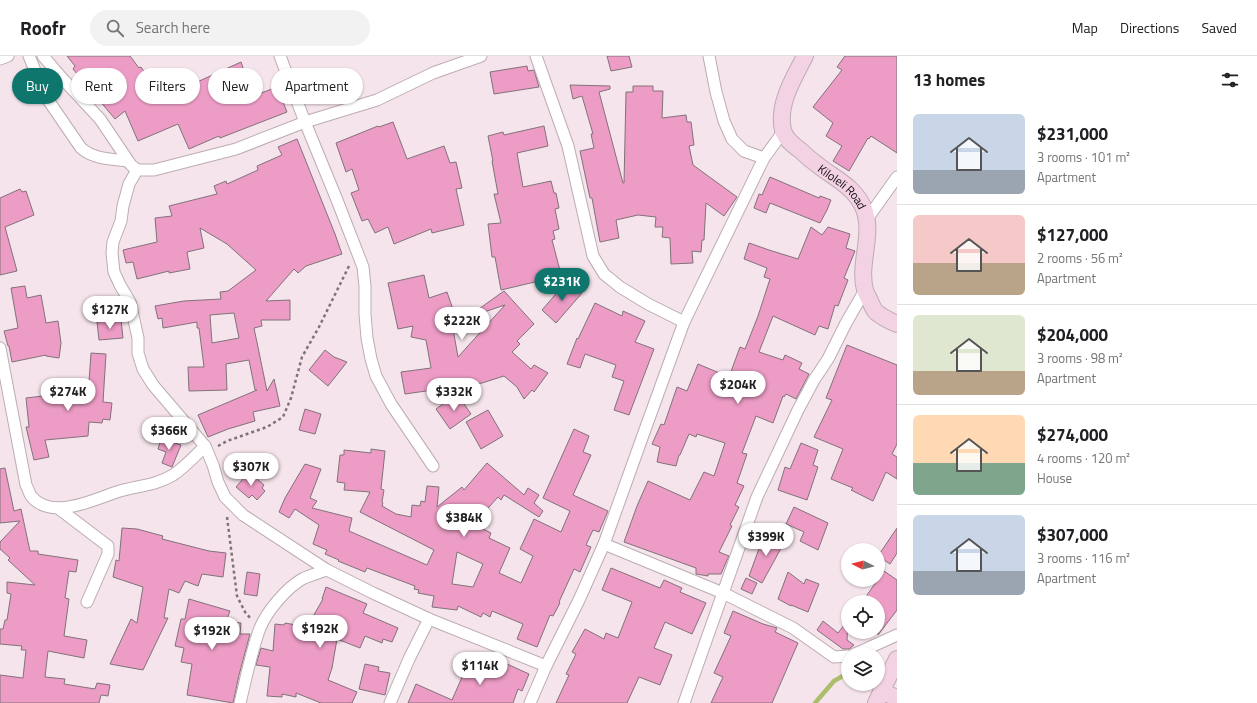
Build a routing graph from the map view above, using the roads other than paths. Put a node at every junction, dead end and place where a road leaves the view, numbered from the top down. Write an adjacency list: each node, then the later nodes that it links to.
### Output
1 (8, 56): 9 (street)
2 (29, 56): 13 (street)
3 (43, 56): 13 (street)
4 (280, 56): 10 (street)
5 (481, 56): 10 (street)
6 (536, 56): 18 (street)
7 (709, 56): 12 (street)
8 (805, 56): 11 (main road)
9 (0, 58)
10 (305, 122): 14 (street); 22 (street)
11 (783, 132): 12 (street); 16 (main road, Kiloleli Road)
12 (764, 158): 18 (street)
13 (127, 161): 14 (street)
14 (137, 170): 21 (street)
15 (897, 177): 16 (street)
16 (867, 219): 17 (main road, Kiloleli Road)
17 (865, 290): 19 (main road, Kiloleli Road); 26 (street)
18 (684, 322): 24 (street)
19 (897, 324)
20 (0, 348): 23 (street)
21 (206, 449): 23 (street); 25 (street)
22 (433, 466)
23 (58, 508): 27 (street)
24 (604, 544): 26 (street); 33 (street)
25 (327, 570): 28 (street); 36 (street)
26 (723, 593): 31 (street); 39 (street)
27 (86, 602)
28 (429, 619): 33 (street); 37 (street)
29 (897, 634): 30 (street)
30 (870, 647)
31 (841, 656)
32 (897, 659): 34 (main road)
33 (546, 666): 38 (street)
34 (878, 697): 35 (main road)
35 (897, 698)
36 (240, 703)
37 (390, 703)
38 (530, 703)
39 (684, 703)

